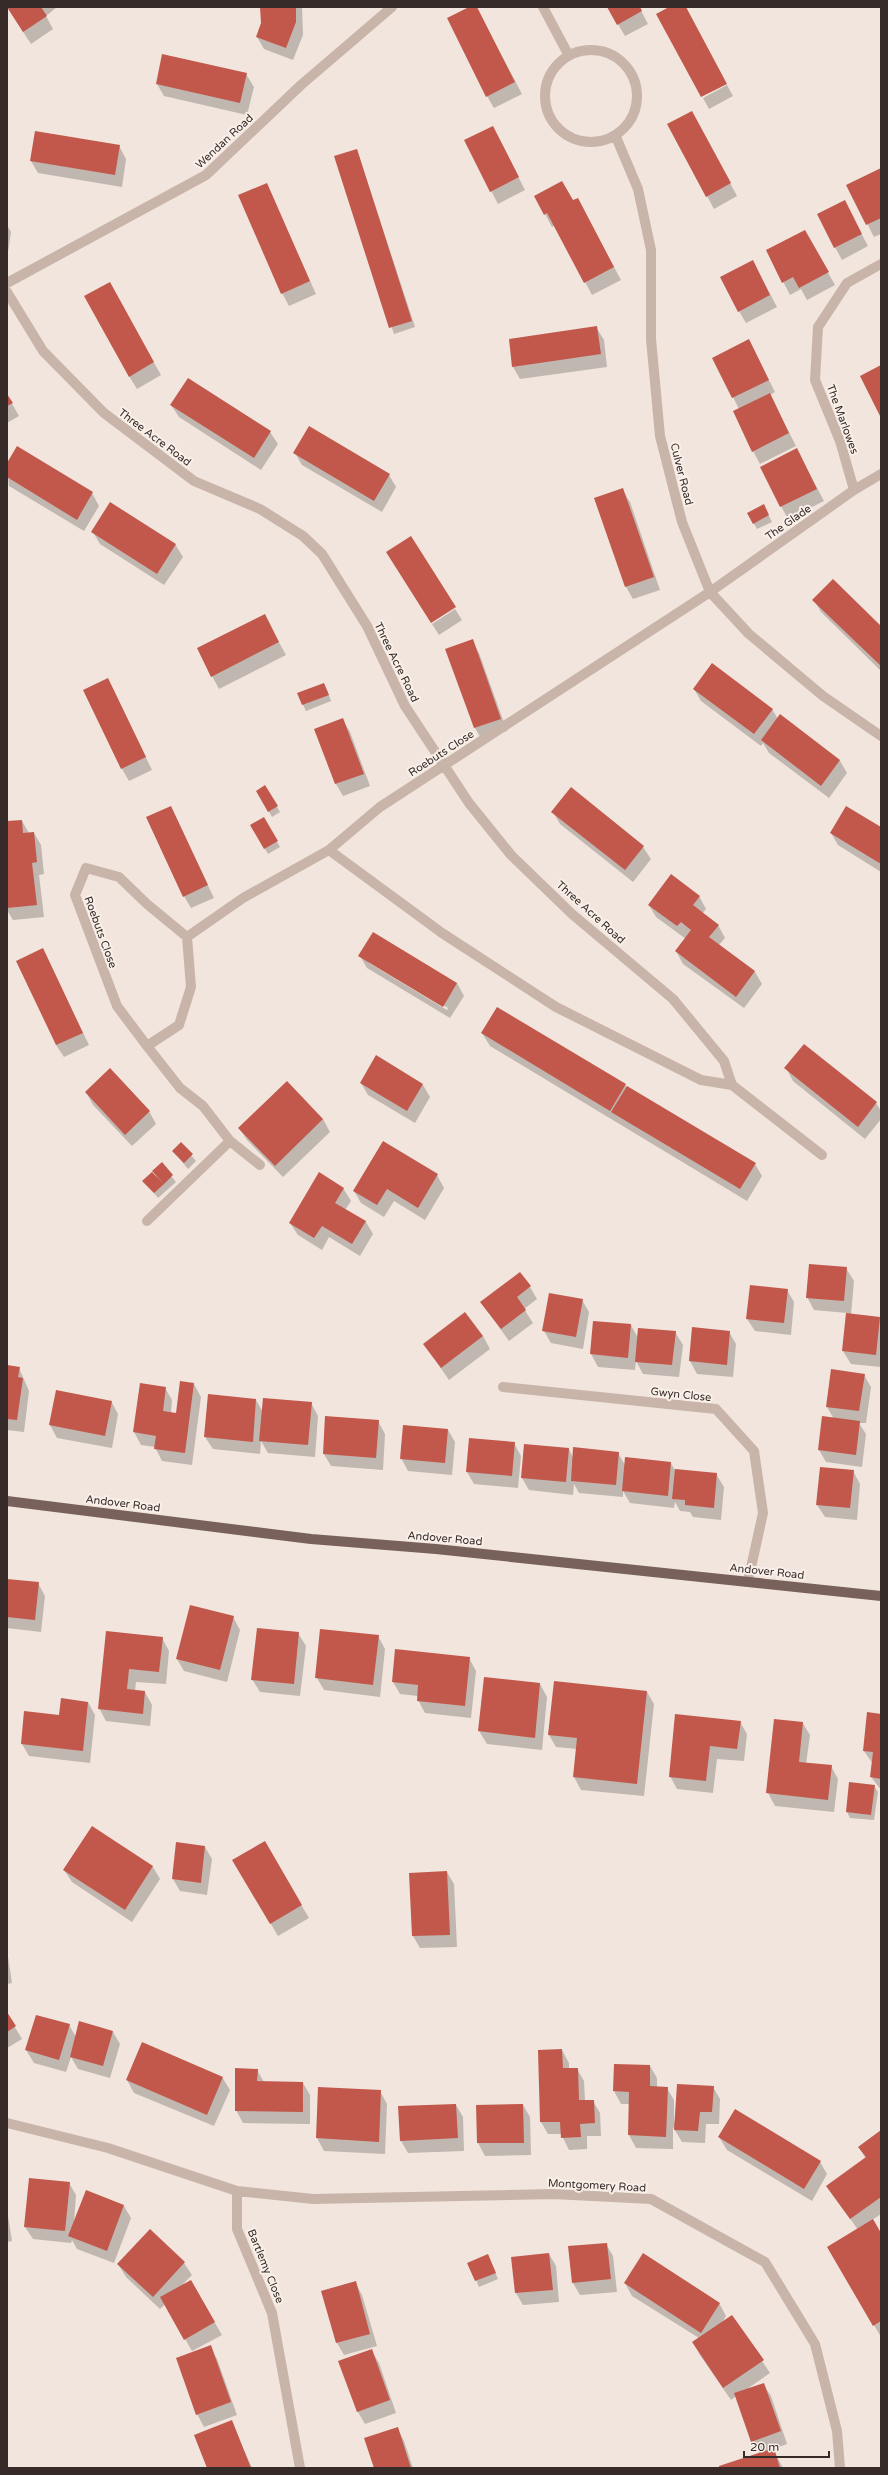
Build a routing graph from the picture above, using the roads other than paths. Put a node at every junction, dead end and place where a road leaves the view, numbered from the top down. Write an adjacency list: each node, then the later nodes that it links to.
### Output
1 (392, 7): 6 (street, Wendan Road)
2 (543, 7): 3 (street)
3 (568, 54): 4 (street); 4 (street)
4 (616, 137): 10 (street, Culver Road)
5 (881, 264): 9 (street, The Marlowes)
6 (7, 283)
7 (7, 292): 12 (street, Three Acre Road)
8 (881, 474): 9 (street, The Glade)
9 (854, 490): 10 (street, The Glade)
10 (710, 592): 11 (street, Culver Road); 12 (street, Roebuts Close)
11 (881, 736)
12 (443, 766): 13 (street, Roebuts Close); 16 (street, Three Acre Road)
13 (329, 850): 14 (street, Roebuts Close); 16 (street)
14 (187, 937): 15 (street); 15 (street, Roebuts Close)
15 (147, 1046): 17 (street, Roebuts Close)
16 (732, 1085): 18 (street)
17 (230, 1141): 19 (street, Roebuts Close); 20 (street)
18 (822, 1155)
19 (260, 1165)
20 (147, 1221)
21 (503, 1387): 23 (street, Gwyn Close)
22 (7, 1501): 23 (main road, Andover Road)
23 (748, 1581): 24 (main road, Andover Road)
24 (881, 1596)
25 (7, 2123): 26 (street)
26 (237, 2191): 27 (street, Bartlemy Close); 28 (street, Montgomery Road)
27 (300, 2468)
28 (840, 2468)

